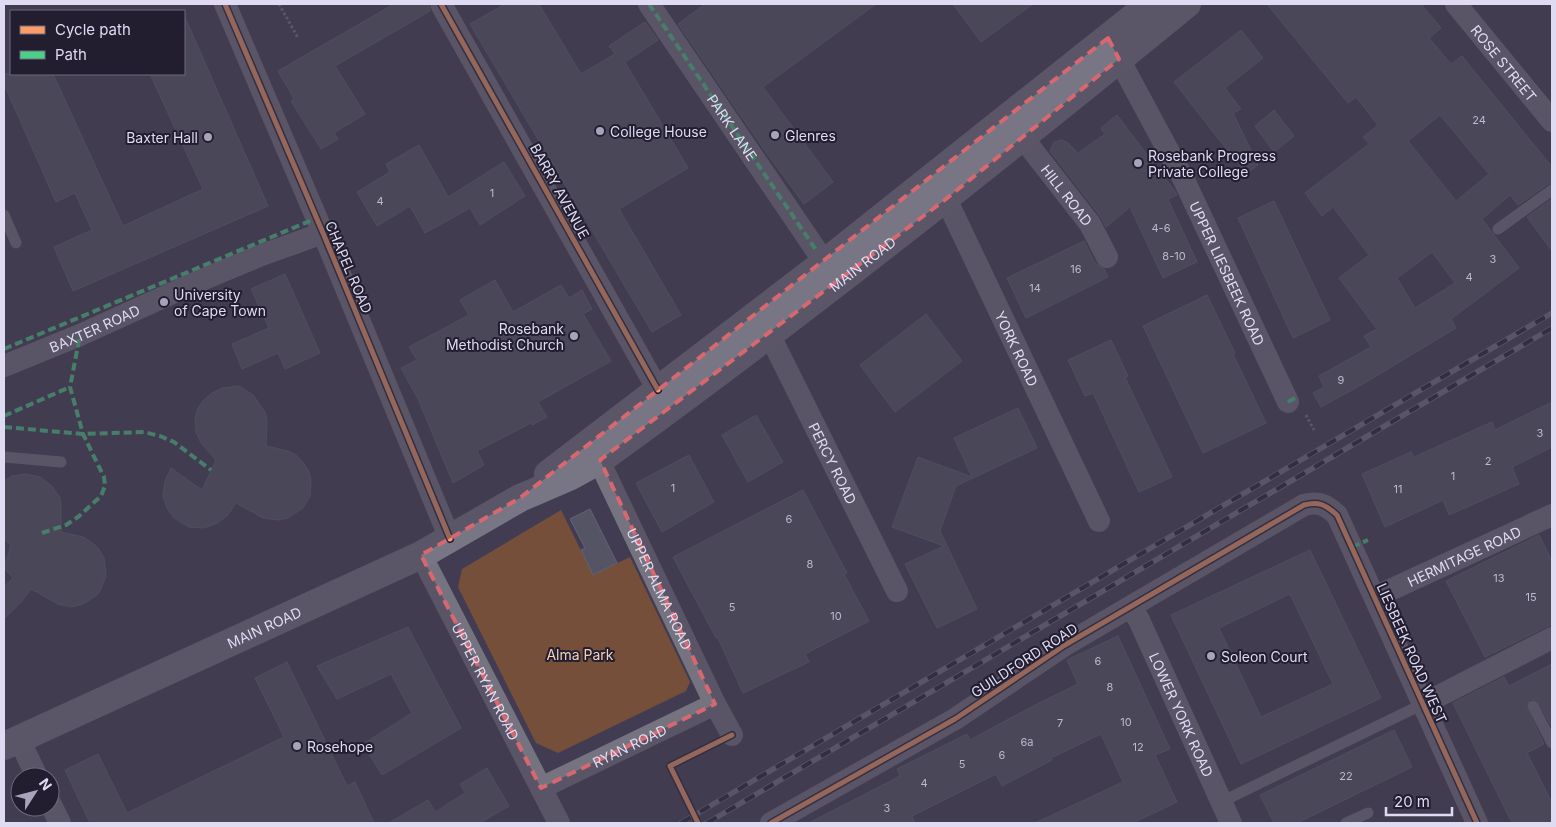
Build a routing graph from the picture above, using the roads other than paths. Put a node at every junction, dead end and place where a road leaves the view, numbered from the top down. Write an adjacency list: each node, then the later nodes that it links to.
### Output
1 (225, 4): 14 (street, CHAPEL ROAD)
2 (442, 4): 20 (street, BARRY AVENUE)
3 (649, 4): 16 (street, PARK LANE)
4 (1150, 4): 7 (main road, MAIN ROAD)
5 (1187, 4): 7 (main road, MAIN ROAD)
6 (1456, 4): 8 (street, ROSE STREET)
7 (1114, 49): 9 (main road, MAIN ROAD); 10 (main road, MAIN ROAD); 21 (street, UPPER LIESBEEK ROAD)
8 (1552, 121)
9 (1023, 138): 10 (main road, MAIN ROAD); 17 (street, HILL ROAD)
10 (941, 187): 18 (main road, MAIN ROAD); 20 (main road, MAIN ROAD); 27 (street, YORK ROAD)
11 (1552, 190): 13 (lane)
12 (4, 215): 15 (lane)
13 (1498, 229)
14 (323, 234): 19 (street, BAXTER ROAD); 28 (street, CHAPEL ROAD)
15 (16, 243)
16 (816, 250)
17 (1108, 257)
18 (770, 336): 22 (main road, MAIN ROAD); 30 (street, PERCY ROAD)
19 (4, 366)
20 (658, 390): 22 (main road, MAIN ROAD)
21 (1288, 402)
22 (595, 450): 28 (main road, MAIN ROAD); 34 (street, UPPER ALMA ROAD)
23 (4, 457): 24 (lane)
24 (61, 462)
25 (1315, 502): 31 (street, LIESBEEK ROAD WEST); 32 (street, GUILDFORD ROAD)
26 (1552, 515): 31 (street, HERMITAGE ROAD)
27 (1099, 521)
28 (450, 539): 29 (main road, MAIN ROAD)
29 (420, 555): 38 (main road, MAIN ROAD); 41 (street, UPPER RYAN ROAD)
30 (897, 591)
31 (1375, 597): 35 (street, LIESBEEK ROAD WEST)
32 (1131, 607): 42 (street, LOWER YORK ROAD); 45 (street, GUILDFORD ROAD)
33 (1552, 638): 35 (street)
34 (715, 704): 37 (street, UPPER ALMA ROAD); 41 (street, RYAN ROAD)
35 (1423, 704): 42 (lane); 48 (street, LIESBEEK ROAD WEST)
36 (1532, 706): 39 (lane)
37 (732, 735)
38 (11, 742): 40 (street)
39 (1552, 743)
40 (30, 767)
41 (541, 788): 44 (street, UPPER RYAN ROAD)
42 (1220, 802): 46 (street, LOWER YORK ROAD)
43 (1368, 812): 47 (lane)
44 (555, 816)
45 (776, 822)
46 (1231, 823)
47 (1346, 823)
48 (1477, 823)

